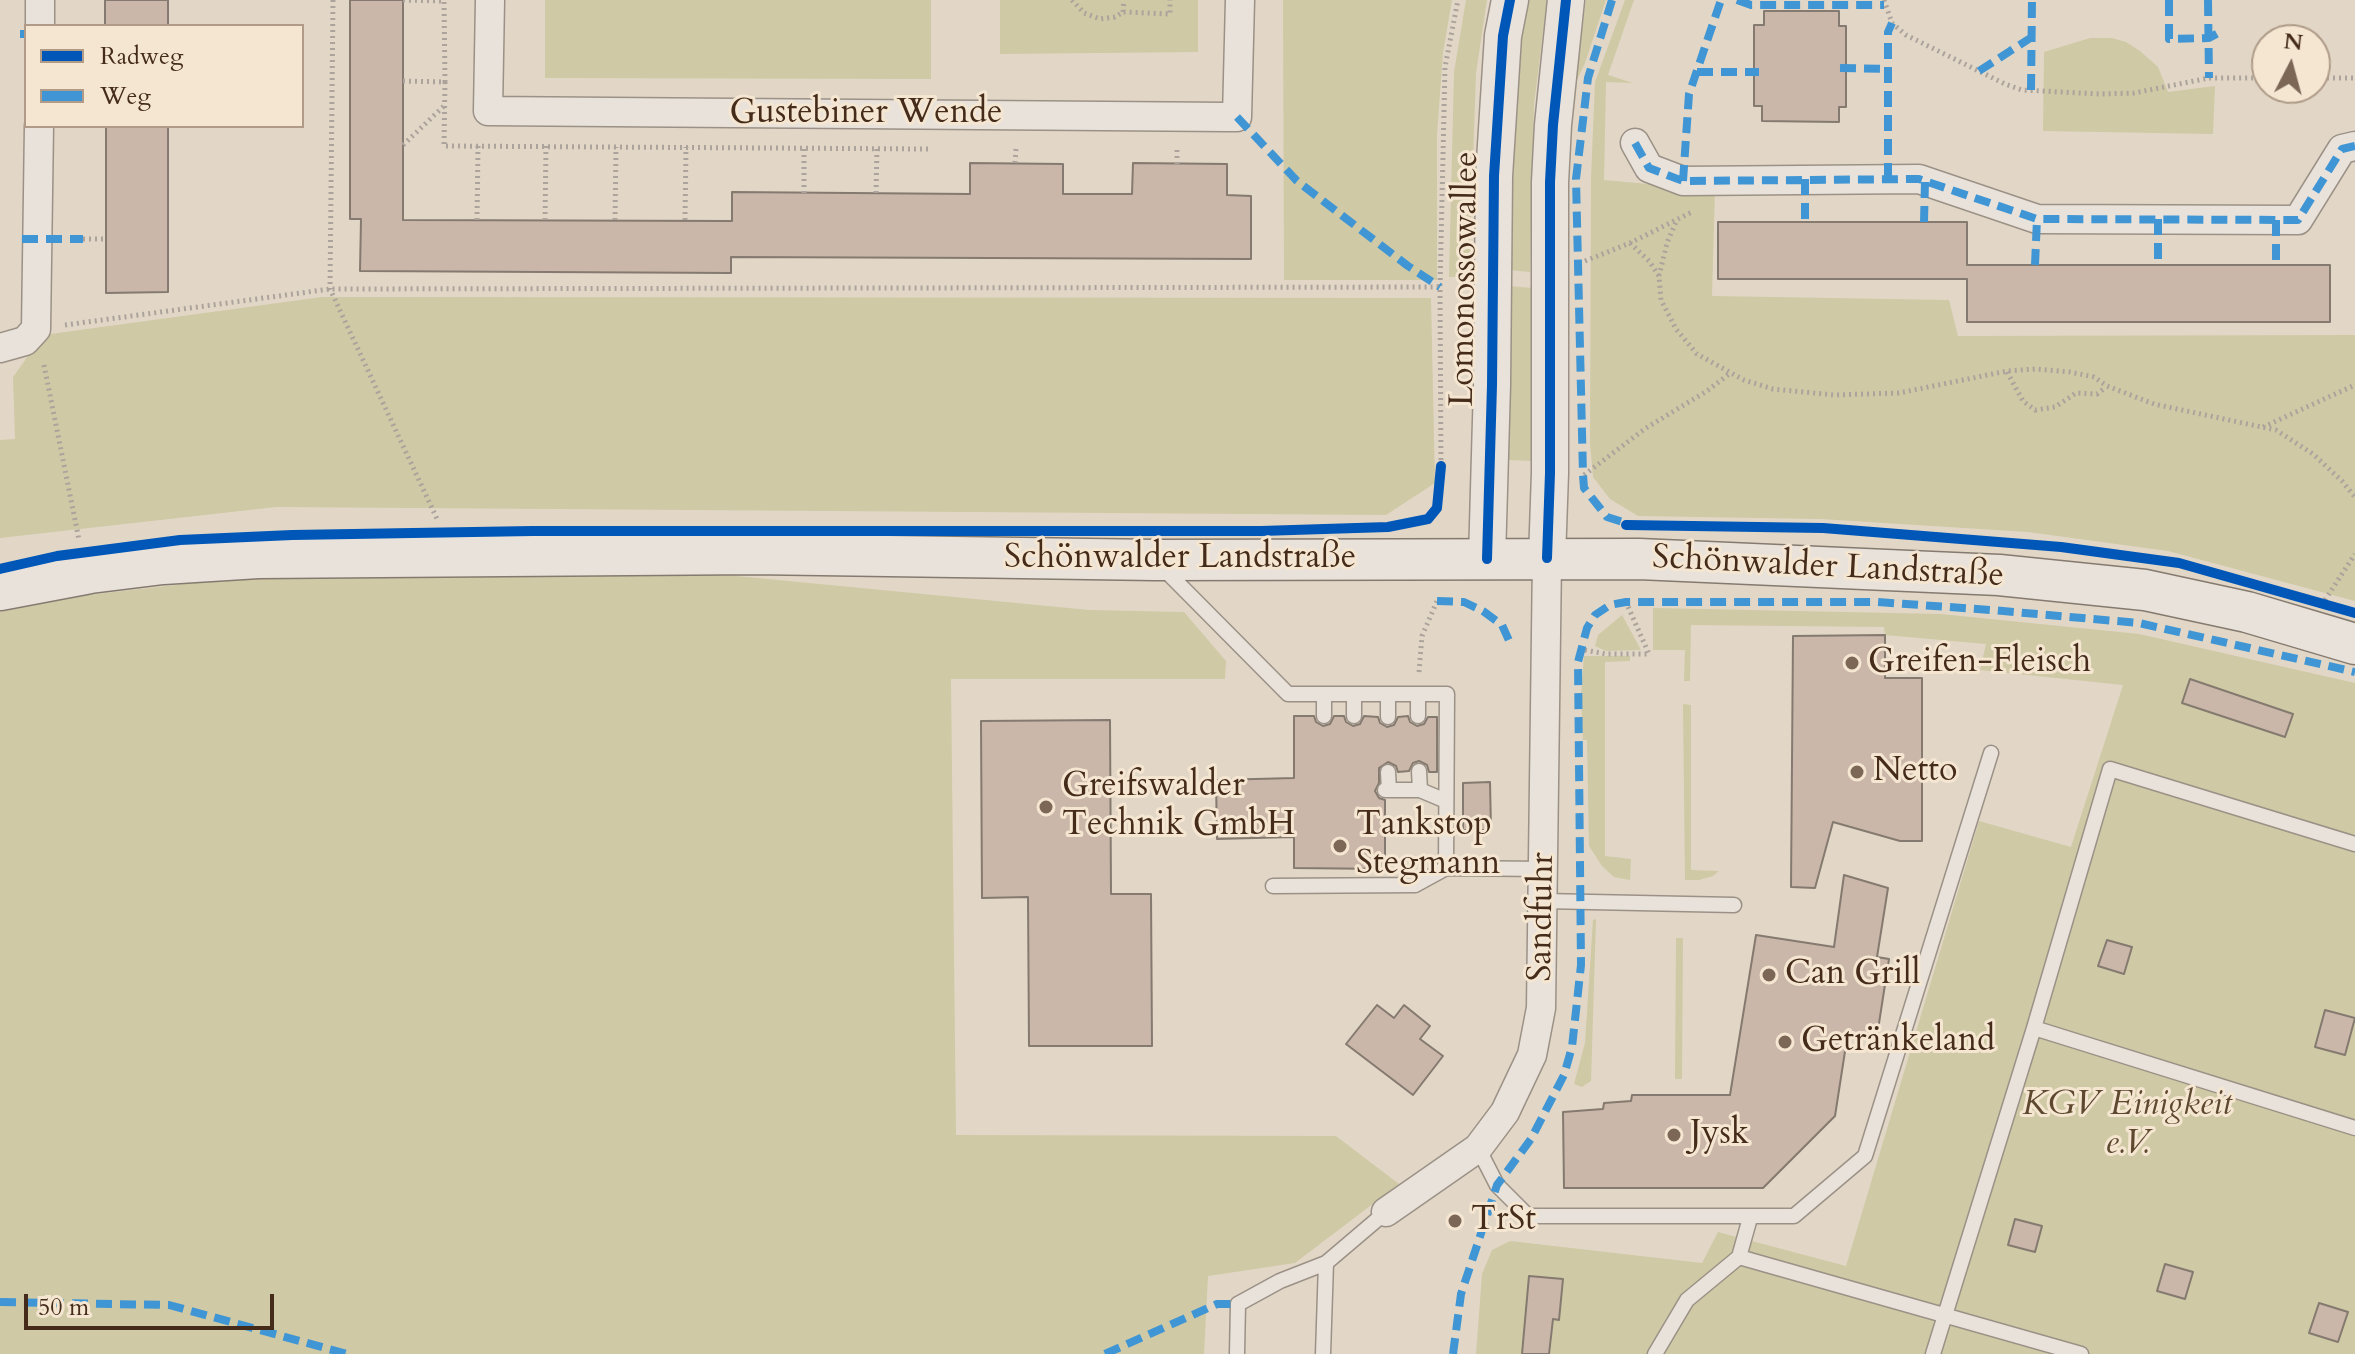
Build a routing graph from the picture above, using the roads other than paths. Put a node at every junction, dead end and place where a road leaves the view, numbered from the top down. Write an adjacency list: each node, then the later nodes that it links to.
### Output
1 (40, 0): 6 (street)
2 (490, 0): 3 (street, Gustebiner Wende)
3 (1240, 0)
4 (1510, 0): 12 (street, Lomonossowallee)
5 (1566, 0): 11 (street)
6 (40, 24)
7 (39, 128): 10 (street)
8 (1635, 143): 9 (street)
9 (2355, 146)
10 (0, 348)
11 (1547, 558): 12 (main road, Schönwalder Landstraße); 15 (main road, Schönwalder Landstraße); 31 (street, Sandfuhr)
12 (1487, 559): 13 (main road, Schönwalder Landstraße)
13 (1155, 560): 14 (main road, Schönwalder Landstraße); 16 (lane)
14 (0, 590)
15 (2355, 644)
16 (1324, 694): 17 (lane); 20 (lane)
17 (1354, 694): 18 (lane); 21 (lane)
18 (1388, 694): 19 (lane); 23 (lane)
19 (1418, 694): 22 (lane); 28 (lane)
20 (1324, 716)
21 (1354, 716)
22 (1418, 716)
23 (1388, 717)
24 (1991, 753): 39 (lane)
25 (1419, 771): 27 (lane)
26 (1388, 772): 27 (lane)
27 (1420, 790): 28 (lane)
28 (1446, 801): 30 (lane)
29 (2355, 844): 35 (lane)
30 (1446, 868): 31 (lane); 32 (lane)
31 (1544, 869): 33 (street, Sandfuhr)
32 (1273, 886)
33 (1543, 901): 34 (lane); 37 (street, Sandfuhr)
34 (1734, 905)
35 (2034, 1028): 36 (lane); 42 (lane)
36 (2355, 1128)
37 (1478, 1148): 38 (street, Sandfuhr); 39 (lane)
38 (1386, 1212): 41 (lane)
39 (1750, 1218): 40 (lane)
40 (1739, 1257): 42 (lane); 45 (lane)
41 (1326, 1263): 43 (lane); 44 (lane)
42 (1946, 1314): 46 (lane); 47 (lane)
43 (1237, 1354)
44 (1323, 1354)
45 (1655, 1354)
46 (1933, 1354)
47 (2081, 1354)

